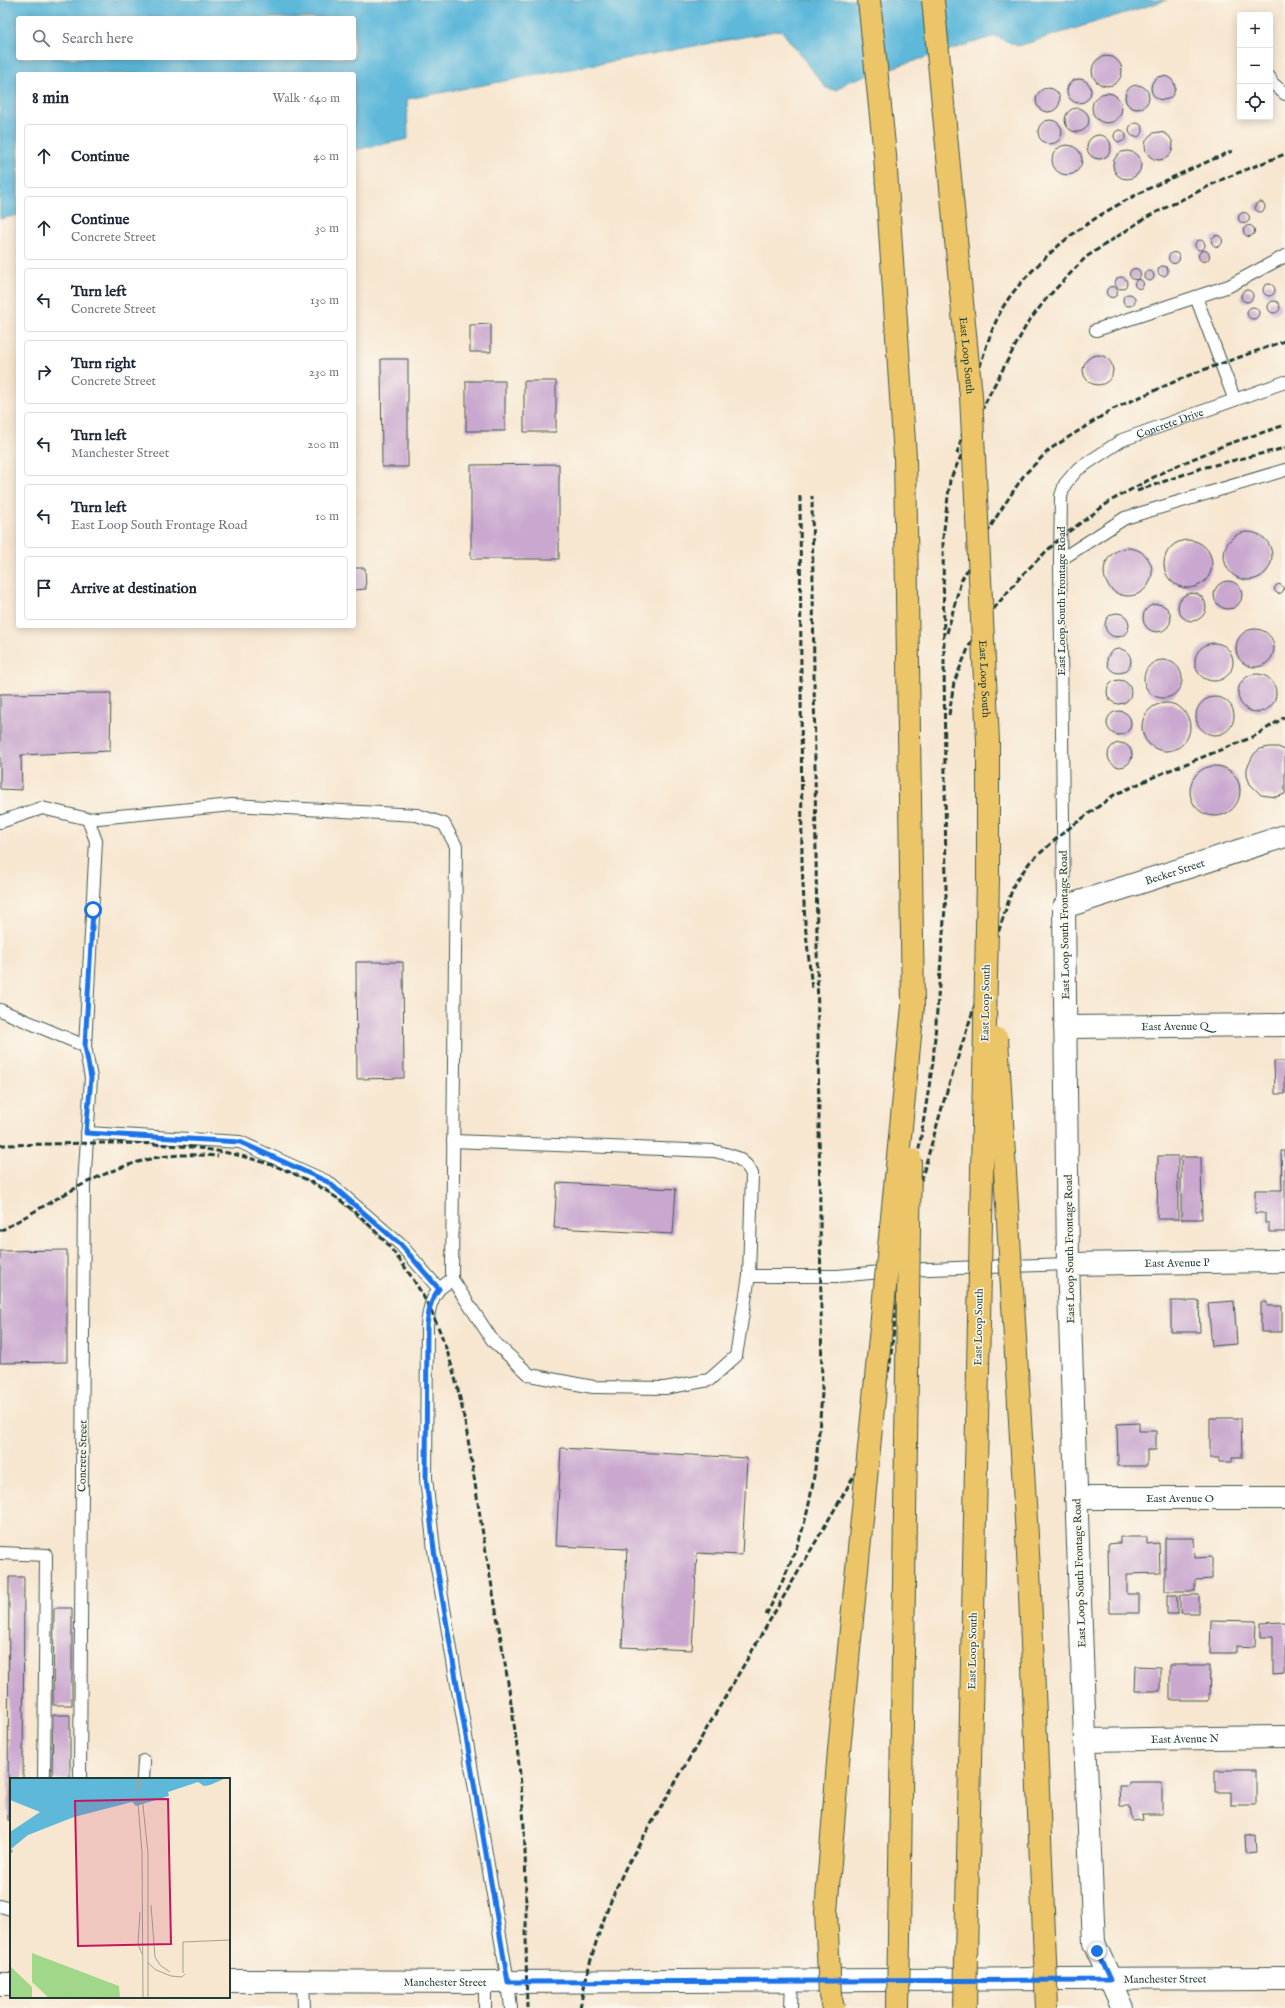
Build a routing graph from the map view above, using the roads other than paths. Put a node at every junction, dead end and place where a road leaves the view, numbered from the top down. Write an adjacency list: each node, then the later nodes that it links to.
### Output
1 (870, 0): 18 (highway)
2 (933, 0): 16 (highway, East Loop South, bridge)
3 (1273, 84): 4 (lane)
4 (1285, 94)
5 (1285, 256): 6 (lane)
6 (1196, 297): 7 (lane); 9 (lane)
7 (1096, 330)
8 (1285, 382): 9 (lane, Concrete Drive)
9 (1234, 398): 11 (lane, Concrete Drive)
10 (1285, 470): 12 (lane)
11 (1065, 484): 12 (lane, East Loop South Frontage Road)
12 (1060, 560): 17 (lane, East Loop South Frontage Road)
13 (88, 820): 14 (lane); 22 (lane, Concrete Street); 24 (lane)
14 (0, 822)
15 (1285, 836): 17 (street, Becker Street)
16 (988, 878): 54 (highway, East Loop South, bridge); 55 (highway, bridge)
17 (1064, 907): 21 (street, East Loop South Frontage Road)
18 (913, 1006): 52 (highway, bridge); 53 (highway, bridge)
19 (0, 1010): 22 (lane)
20 (1285, 1025): 21 (street, East Avenue Q)
21 (1066, 1027): 26 (street, East Loop South Frontage Road)
22 (85, 1046): 23 (lane, Concrete Street)
23 (86, 1133): 29 (lane); 37 (lane, Concrete Street)
24 (454, 1140): 27 (lane); 28 (lane)
25 (1285, 1261): 26 (street, East Avenue P)
26 (1068, 1264): 27 (lane); 30 (street, East Loop South Frontage Road)
27 (749, 1276): 28 (lane)
28 (452, 1279): 29 (lane)
29 (439, 1289): 47 (lane)
30 (1076, 1498): 31 (street, East Avenue O); 34 (street, East Loop South Frontage Road)
31 (1285, 1498)
32 (0, 1552): 36 (lane)
33 (1285, 1737): 34 (street, East Avenue N)
34 (1085, 1740): 44 (street, East Loop South Frontage Road)
35 (144, 1761): 38 (lane)
36 (44, 1778)
37 (80, 1778)
38 (143, 1778)
39 (0, 1906): 40 (lane)
40 (10, 1909)
41 (1285, 1978): 44 (street, Manchester Street)
42 (303, 1980): 45 (street, Manchester Street); 46 (street, Manchester Street); 48 (lane)
43 (792, 1980): 44 (street, Manchester Street); 47 (street, Manchester Street); 51 (lane)
44 (1110, 1980): 56 (street, East Loop South Frontage Road)
45 (230, 1981)
46 (485, 1982): 47 (street, Manchester Street); 49 (lane)
47 (508, 1982): 50 (lane)
48 (304, 2008)
49 (485, 2008)
50 (511, 2008)
51 (791, 2008)
52 (833, 2008)
53 (898, 2008)
54 (964, 2008)
55 (1047, 2008)
56 (1123, 2008)

